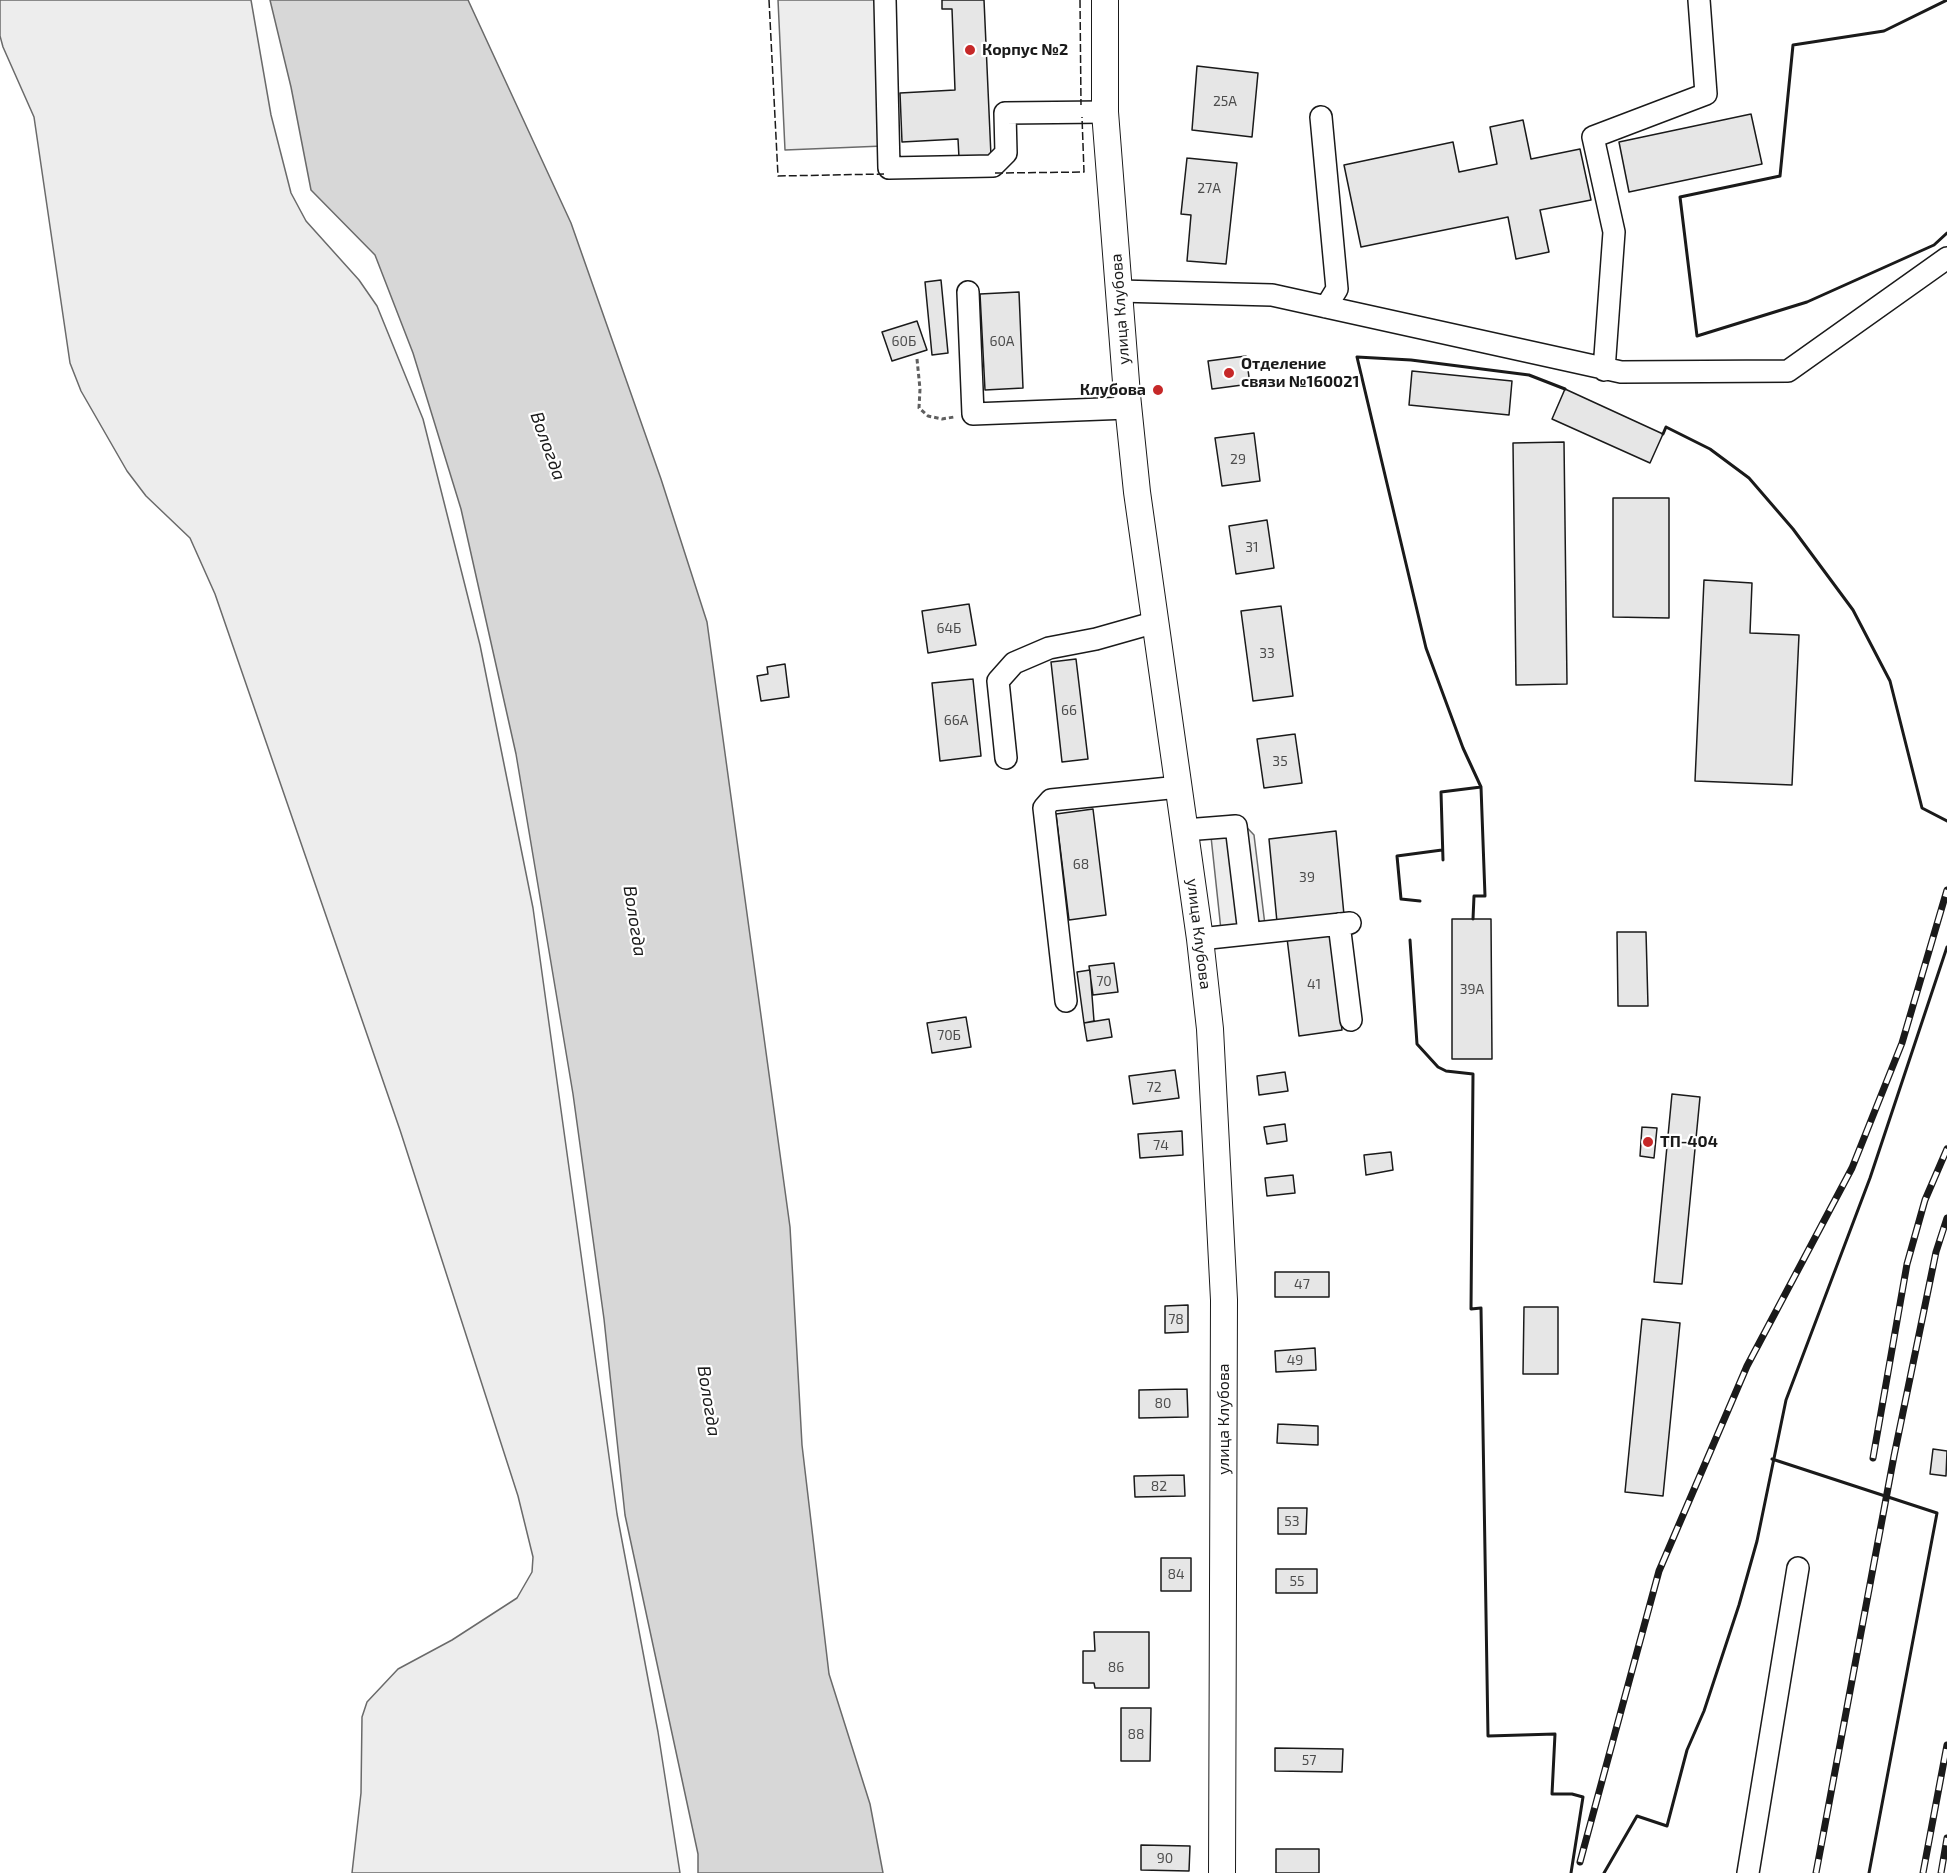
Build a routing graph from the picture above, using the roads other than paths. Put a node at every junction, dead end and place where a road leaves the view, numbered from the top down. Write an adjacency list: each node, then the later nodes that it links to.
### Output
1 (885, 0): 4 (lane)
2 (1106, 0): 4 (main road, улица Клубова)
3 (1699, 0): 10 (lane)
4 (1105, 112): 7 (main road, улица Клубова)
5 (1321, 117): 9 (lane)
6 (1947, 258): 10 (lane)
7 (1119, 291): 9 (lane); 11 (main road, улица Клубова)
8 (968, 292): 11 (lane)
9 (1326, 307): 10 (lane)
10 (1604, 370)
11 (1128, 408): 12 (main road, улица Клубова)
12 (1156, 622): 13 (lane); 14 (main road, улица Клубова)
13 (1006, 758)
14 (1179, 787): 15 (main road, улица Клубова); 18 (lane)
15 (1185, 830): 16 (lane); 17 (main road, улица Клубова)
16 (1250, 933): 17 (lane); 19 (lane)
17 (1200, 939): 21 (main road, улица Клубова)
18 (1066, 1001)
19 (1351, 1020)
20 (1798, 1568): 22 (lane)
21 (1222, 1873)
22 (1748, 1873)

